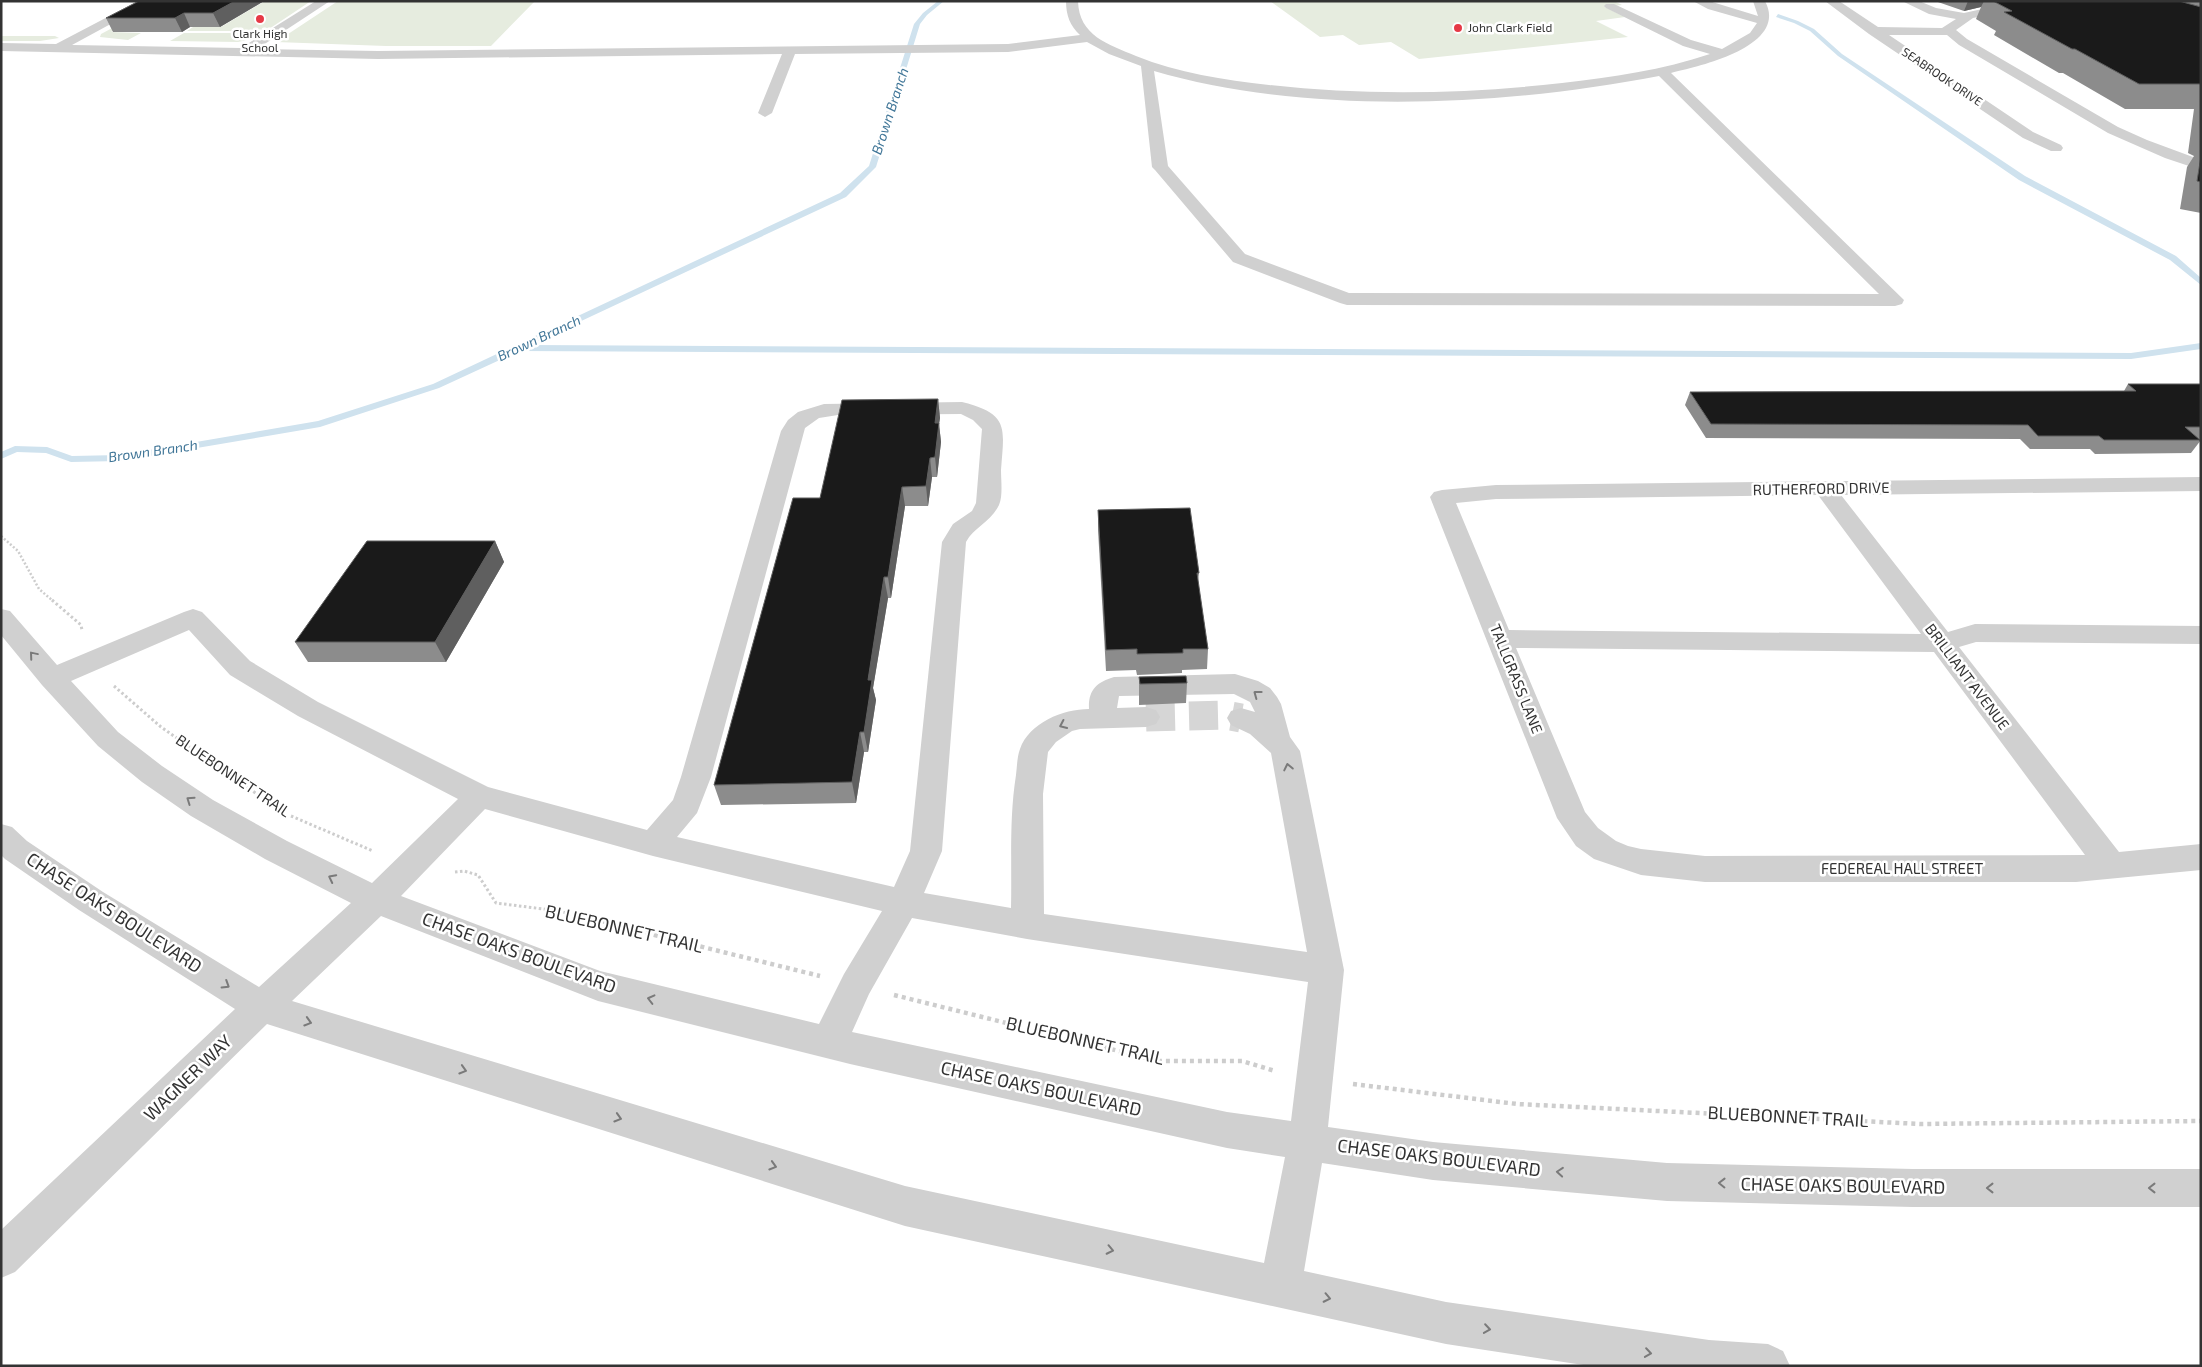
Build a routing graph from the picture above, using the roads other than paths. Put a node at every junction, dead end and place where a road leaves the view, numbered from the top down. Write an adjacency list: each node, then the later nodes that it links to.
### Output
1 (147, 1): 16 (street)
2 (324, 1): 18 (street)
3 (1072, 1): 14 (street)
4 (1699, 1): 11 (street)
5 (1759, 1): 11 (street)
6 (1831, 1): 12 (street, SEABROOK DRIVE)
7 (1908, 1): 10 (street)
8 (2037, 1): 10 (street)
9 (1610, 6): 19 (street)
10 (1966, 17): 13 (street)
11 (1764, 21): 19 (street)
12 (1874, 31): 13 (street); 23 (street, SEABROOK DRIVE)
13 (1949, 31): 24 (street)
14 (1089, 38): 17 (street); 20 (street)
15 (1, 47): 16 (street)
16 (57, 48): 18 (street)
17 (790, 50): 18 (street); 22 (street)
18 (245, 51)
19 (1722, 53): 21 (street)
20 (1147, 64): 21 (street); 21 (street)
21 (1662, 71)
22 (765, 113)
23 (2056, 148)
24 (2201, 165)
25 (2201, 484): 26 (street, RUTHERFORD DRIVE)
26 (1824, 488): 27 (street, RUTHERFORD DRIVE); 31 (street, BRILLIANT AVENUE)
27 (1442, 497): 30 (street, TALLGRASS LANE)
28 (1, 617): 32 (street, CHASE OAKS BOULEVARD, one-way to 28)
29 (2201, 635): 31 (street)
30 (1499, 639): 31 (street); 40 (street, TALLGRASS LANE)
31 (1942, 643): 42 (street, BRILLIANT AVENUE)
32 (52, 678): 37 (street); 43 (street, CHASE OAKS BOULEVARD, one-way to 32)
33 (1146, 716): 34 (street)
34 (1104, 717): 36 (street, one-way to 34); 45 (street, one-way to 45)
35 (1241, 718): 36 (street)
36 (1276, 737): 46 (street, one-way to 36)
37 (479, 796): 39 (street); 43 (street, WAGNER WAY)
38 (1, 836): 47 (street, CHASE OAKS BOULEVARD, one-way to 47)
39 (653, 844): 44 (street); 44 (street)
40 (1605, 850): 42 (street, FEDEREAL HALL STREET)
41 (2201, 857): 42 (street, FEDEREAL HALL STREET)
42 (2111, 866)
43 (376, 900): 47 (street, WAGNER WAY); 48 (street, CHASE OAKS BOULEVARD, one-way to 43)
44 (904, 903): 45 (street); 48 (street)
45 (1027, 925): 46 (street)
46 (1327, 970): 49 (street)
47 (261, 1007): 51 (street, WAGNER WAY); 52 (street, CHASE OAKS BOULEVARD, one-way to 52)
48 (829, 1042): 49 (street, CHASE OAKS BOULEVARD)
49 (1307, 1142): 50 (street, CHASE OAKS BOULEVARD, one-way to 49); 52 (street)
50 (2201, 1188)
51 (1, 1258)
52 (1280, 1288): 53 (street, CHASE OAKS BOULEVARD, one-way to 53)
53 (1768, 1366)

